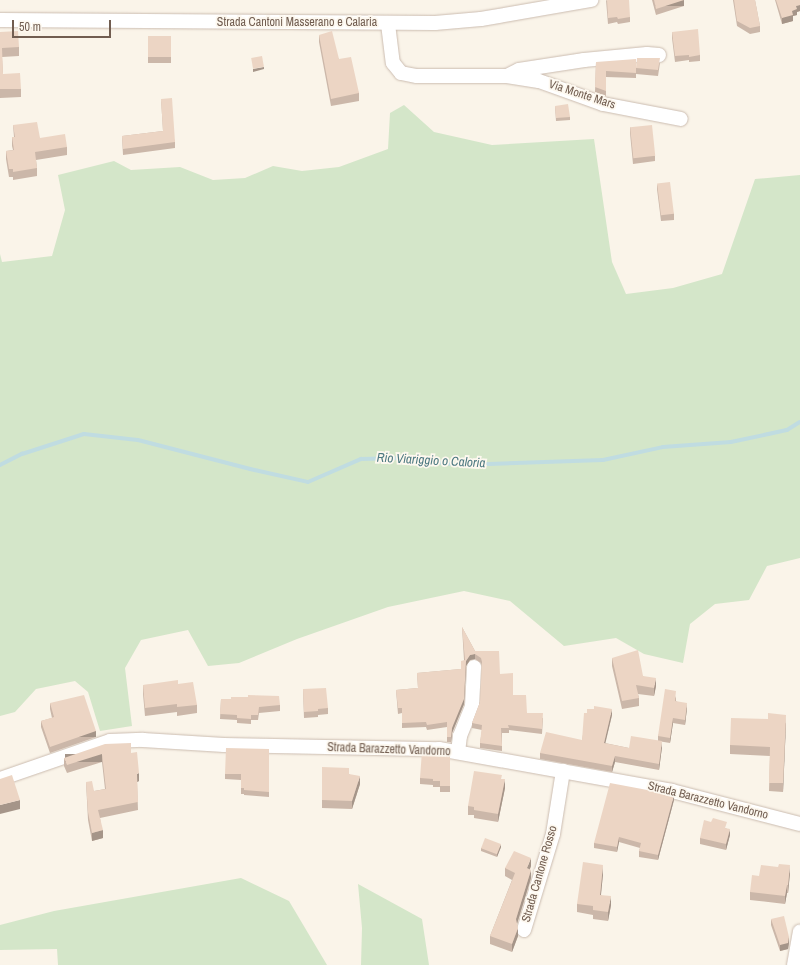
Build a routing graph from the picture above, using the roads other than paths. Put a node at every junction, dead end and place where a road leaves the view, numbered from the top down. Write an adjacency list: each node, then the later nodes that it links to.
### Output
1 (591, 0): 3 (street, Strada Cantoni Masserano e Calaria)
2 (0, 20): 3 (street, Strada Cantoni Masserano e Calaria)
3 (388, 24): 5 (street, Via Monte Mars)
4 (659, 56): 5 (street, Via Monte Mars)
5 (507, 76): 6 (street, Via Monte Mars)
6 (681, 119)
7 (474, 667): 8 (street)
8 (458, 752): 9 (street, Strada Barazzetto Vandorno); 10 (street, Strada Barazzetto Vandorno)
9 (563, 771): 11 (street, Strada Barazzetto Vandorno); 12 (street, Strada Cantone Rosso)
10 (0, 779)
11 (800, 824)
12 (524, 930)
13 (800, 932): 14 (street)
14 (794, 965)

